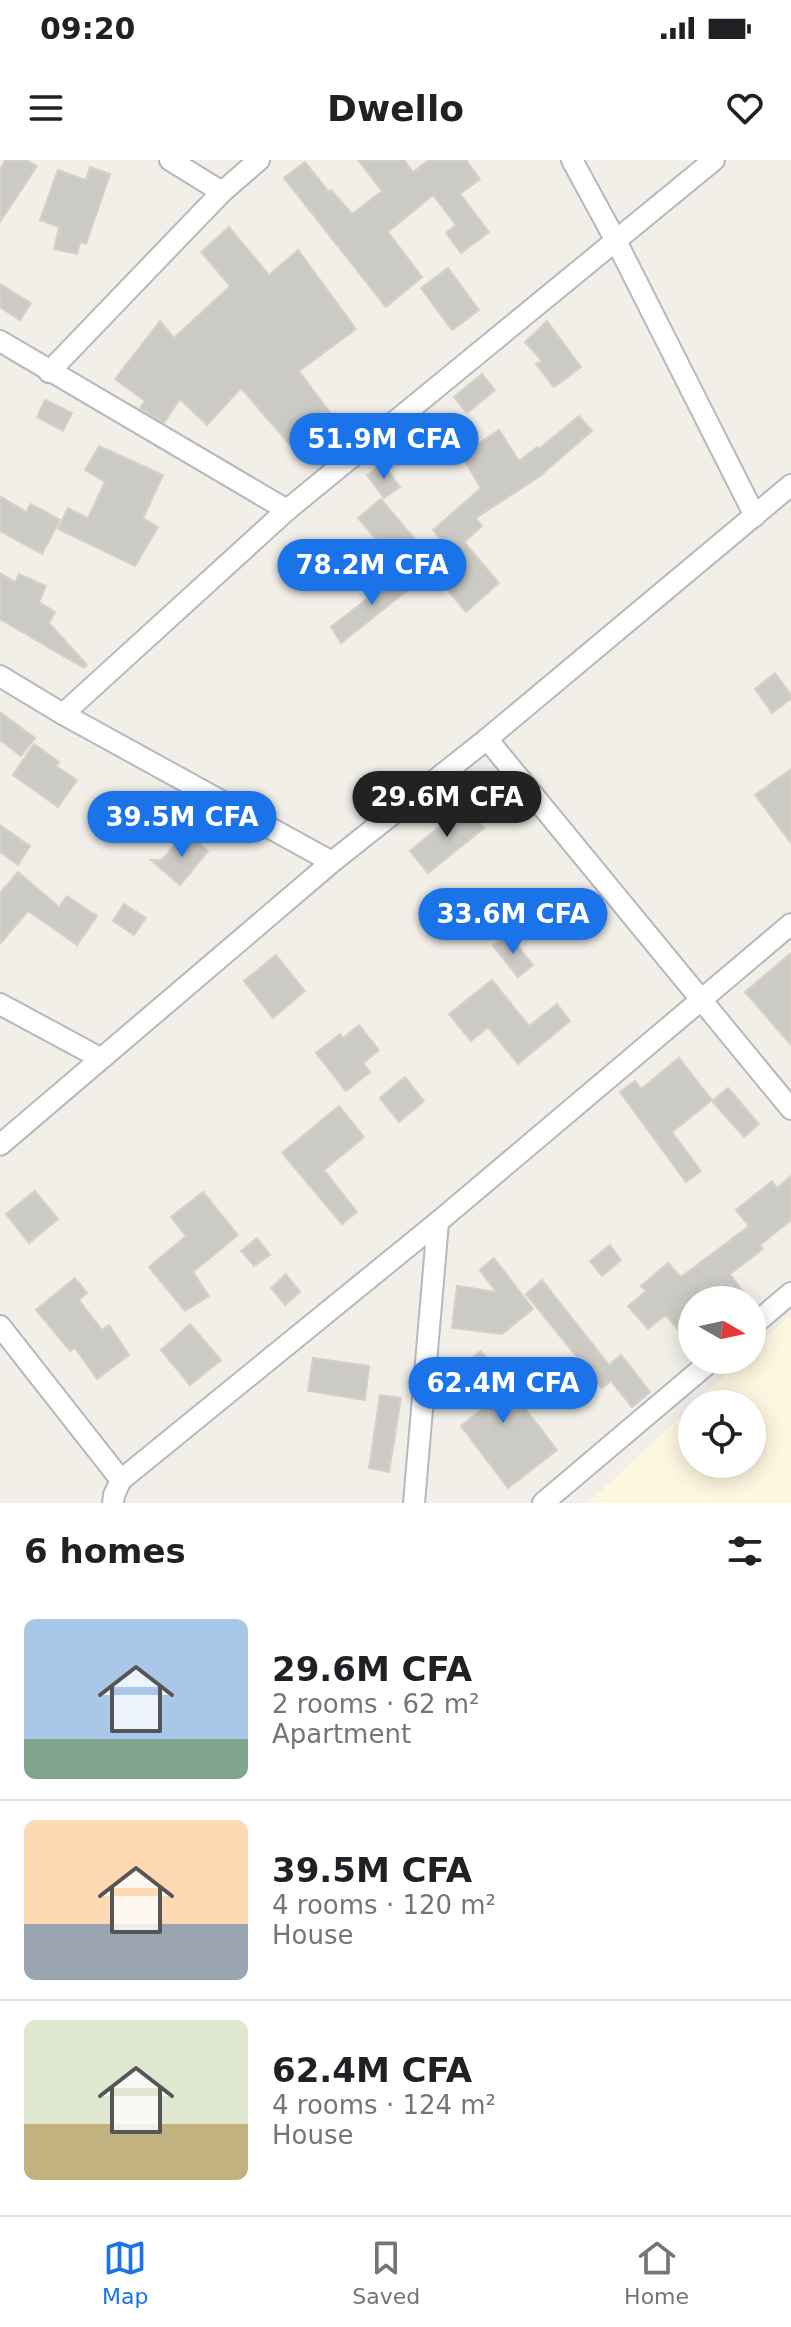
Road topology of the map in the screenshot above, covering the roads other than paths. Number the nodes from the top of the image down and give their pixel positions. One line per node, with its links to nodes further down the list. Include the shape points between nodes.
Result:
1 (170, 160): 5 (street)
2 (259, 160): 5 (street)
3 (572, 160): 6 (street)
4 (714, 160): 6 (street)
5 (222, 192): 8 (street)
6 (616, 241): 10 (street); 11 (street)
7 (0, 341): 8 (street)
8 (49, 372): 10 (street)
9 (791, 485): 11 (street)
10 (287, 510): 13 (street)
11 (755, 516): 14 (street)
12 (0, 676): 13 (street)
13 (63, 714): 15 (street)
14 (487, 739): 15 (street); 17 (street)
15 (332, 862): 19 (street)
16 (791, 924): 17 (street)
17 (701, 998): 20 (street); 22 (street)
18 (0, 1004): 19 (street)
19 (100, 1058): 21 (street)
20 (791, 1109)
21 (0, 1145)
22 (438, 1222): 27 (street); 29 (street)
23 (791, 1293): 24 (street)
24 (766, 1314)
25 (0, 1326): 27 (street)
26 (695, 1374): 30 (street)
27 (121, 1480): 28 (street)
28 (113, 1503)
29 (414, 1503)
30 (543, 1503)

